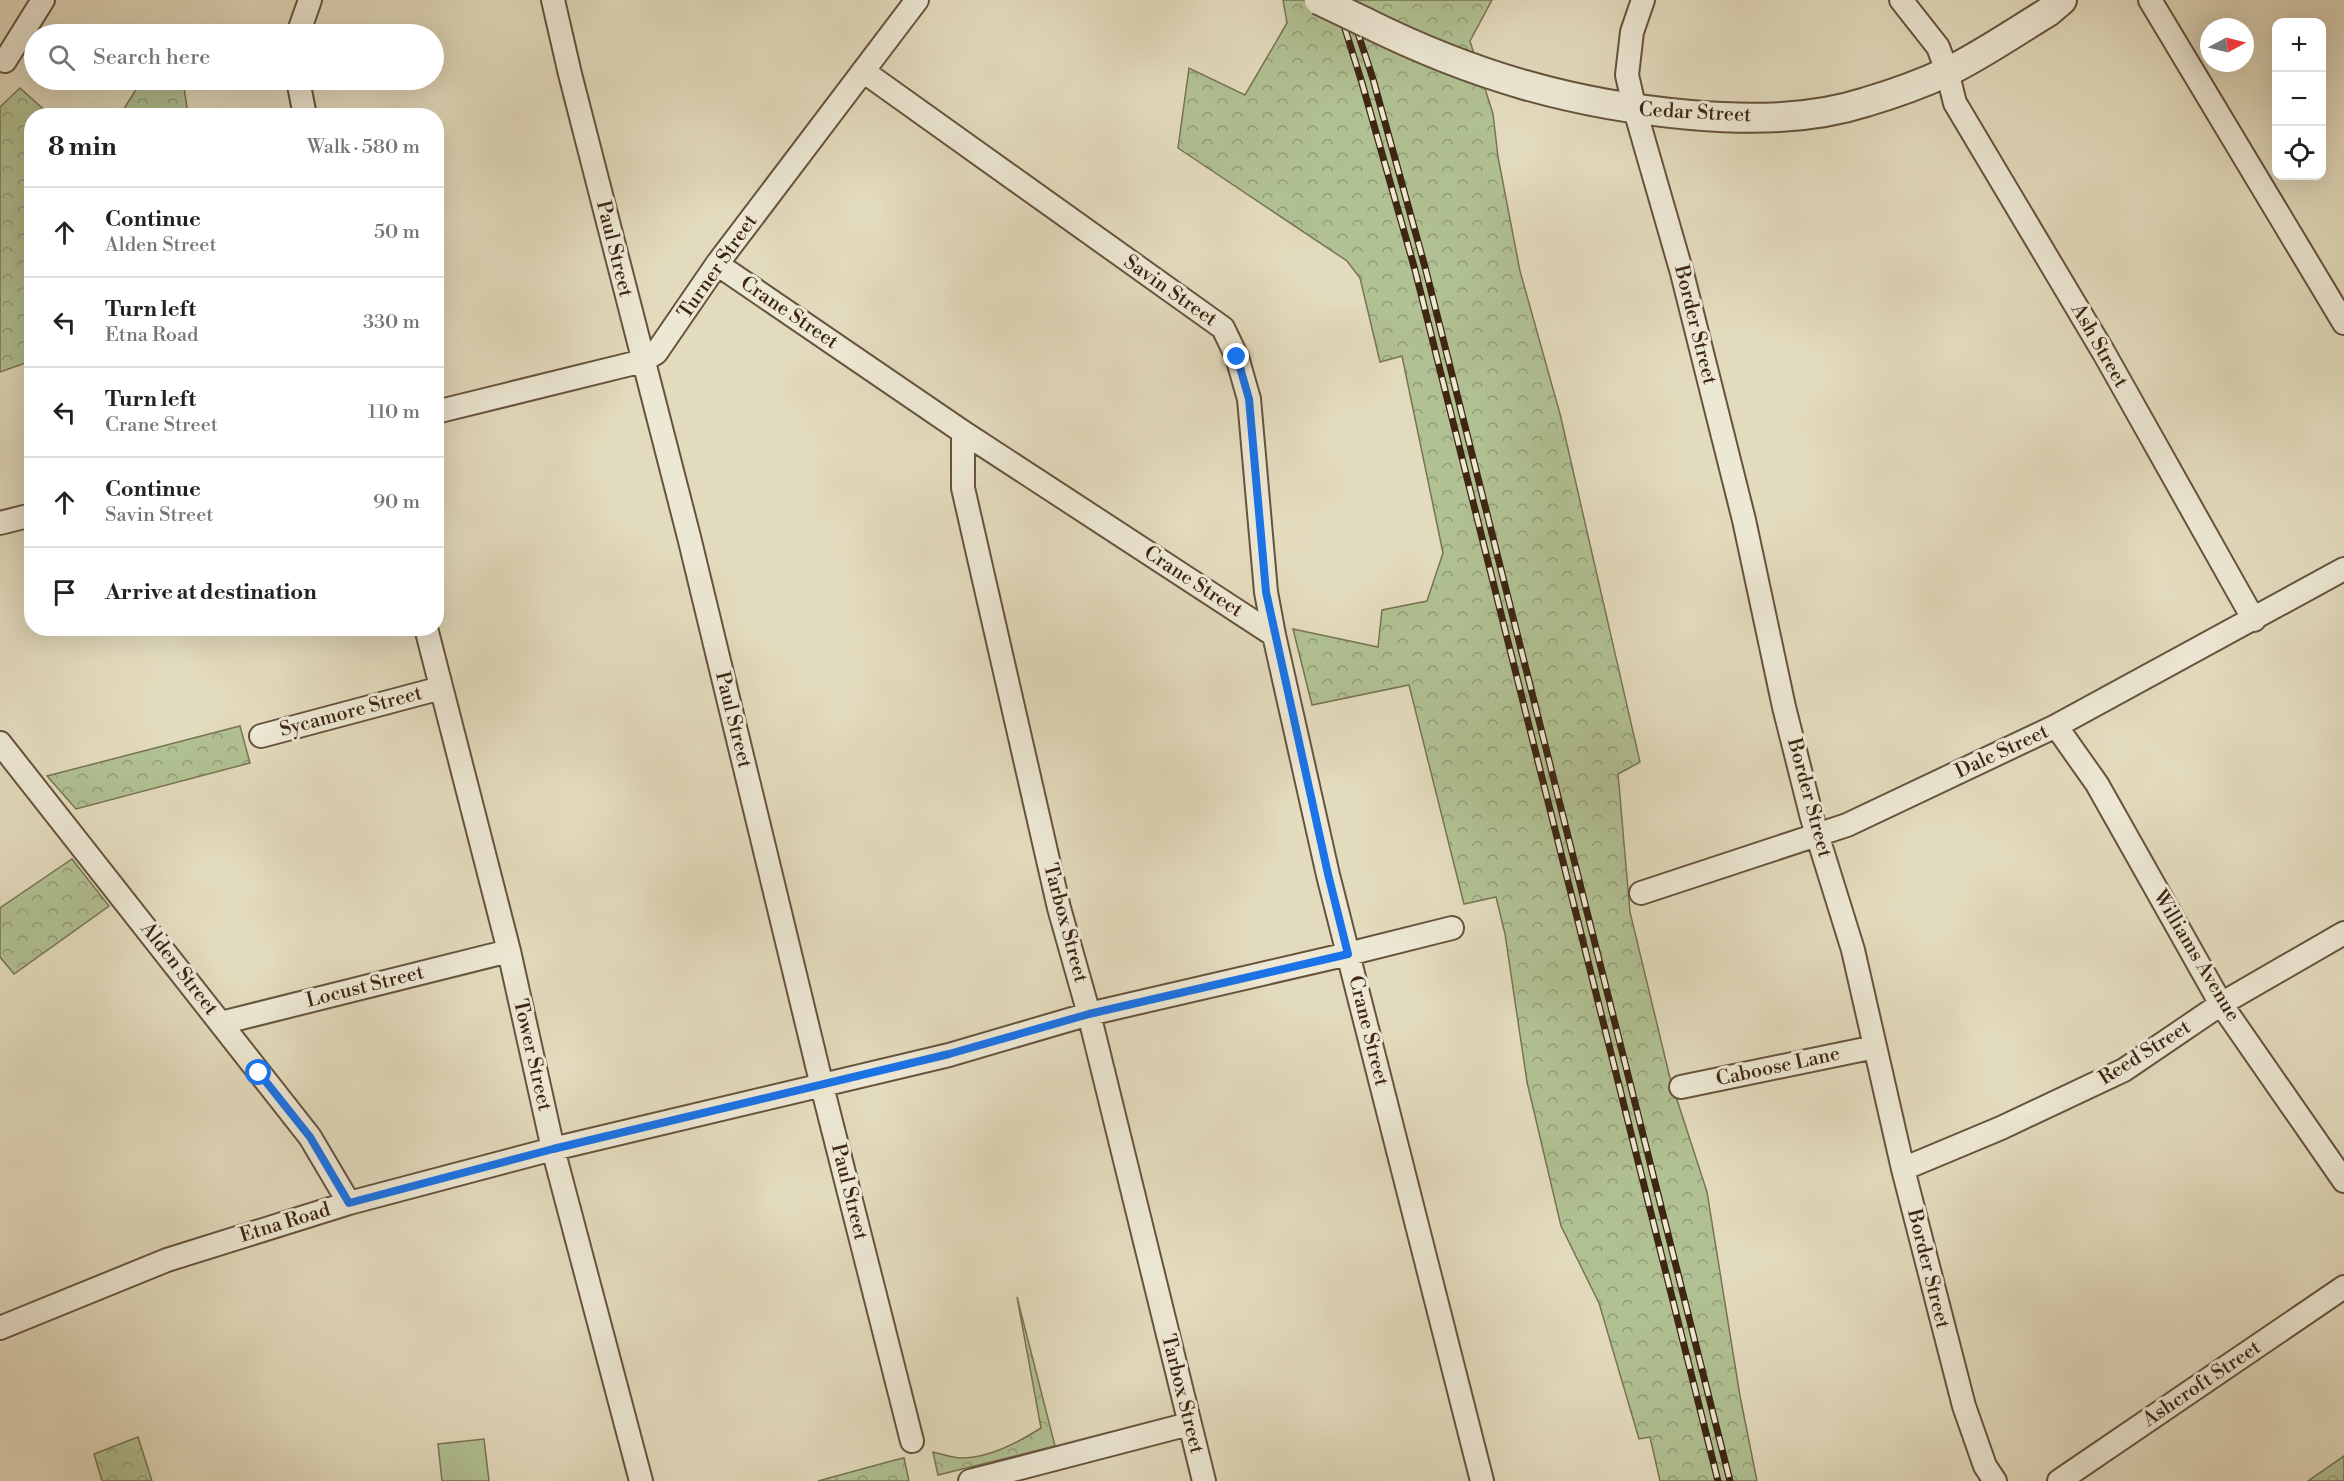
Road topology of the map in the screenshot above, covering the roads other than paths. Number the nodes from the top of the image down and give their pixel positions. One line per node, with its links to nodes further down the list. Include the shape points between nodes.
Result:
1 (43, 0): 10 (street)
2 (310, 0): 11 (street)
3 (553, 0): 21 (street, Paul Street)
4 (917, 0): 14 (street, Turner Street)
5 (1319, 0): 18 (street, Cedar Street, bridge, via 1440,57 1498,78)
6 (1642, 0): 18 (street, Border Street, via 1632,32 1627,75)
7 (1901, 0): 15 (street, Ash Street, via 1938,47)
8 (2062, 0): 15 (street, Cedar Street)
9 (2150, 0): 20 (street)
10 (28, 24)
11 (302, 24)
12 (24, 30): 13 (street)
13 (5, 61)
14 (863, 71): 19 (street, Turner Street); 28 (street, Savin Street, via 1223,328 1237,357 1249,399 1266,592)
15 (1947, 71): 18 (street, Cedar Street, via 1865,102 1791,116 1726,118); 27 (street, Ash Street, via 1955,103 2104,353)
16 (300, 90): 17 (street)
17 (303, 108)
18 (1635, 110): 34 (street, Border Street, via 1696,329 1744,520 1784,707)
19 (717, 264): 21 (street, Turner Street, via 664,343); 23 (street, Crane Street)
20 (2344, 323)
21 (643, 361): 22 (street, Turner Street); 44 (street, Paul Street)
22 (444, 410)
23 (963, 432): 28 (street, Crane Street); 41 (street, Tarbox Street, via 963,488 1059,908)
24 (24, 517): 25 (street)
25 (0, 523)
26 (2343, 571): 27 (street, Dale Street)
27 (2254, 620): 31 (street, Dale Street)
28 (1274, 635): 39 (street, Crane Street)
29 (428, 636): 30 (street, Tower Street)
30 (441, 688): 32 (street, Sycamore Street); 38 (street, Tower Street)
31 (2056, 726): 34 (street, Dale Street); 40 (street, Williams Avenue, via 2097,784)
32 (261, 736)
33 (0, 743): 42 (street, Alden Street)
34 (1818, 835): 35 (street, Dale Street); 43 (street, Border Street, via 1853,950)
35 (1641, 893)
36 (1452, 928): 39 (street, Etna Road)
37 (2344, 933): 40 (street, Reed Street)
38 (508, 951): 42 (street, Locust Street); 46 (street, Tower Street)
39 (1348, 954): 41 (street, Etna Road); 57 (street, Crane Street)
40 (2222, 1004): 47 (street, Reed Street, via 2124,1070 2001,1128); 48 (street, Williams Avenue)
41 (1089, 1014): 44 (street, Etna Road); 52 (street, Tarbox Street)
42 (221, 1023): 49 (street, Alden Street, via 310,1137)
43 (1875, 1047): 45 (street, Caboose Lane); 47 (street, Border Street)
44 (822, 1086): 46 (street, Etna Road); 53 (street, Paul Street)
45 (1681, 1087)
46 (553, 1149): 49 (street, Etna Road); 54 (street, Tower Street)
47 (1903, 1168): 58 (street, Border Street, via 1964,1406 1985,1466)
48 (2344, 1181)
49 (349, 1203): 51 (street, Etna Road, via 167,1260)
50 (2344, 1287): 59 (street, Ashcroft Street)
51 (0, 1328)
52 (1189, 1424): 55 (street); 56 (street, Tarbox Street)
53 (912, 1441)
54 (641, 1481)
55 (970, 1481)
56 (1204, 1481)
57 (1482, 1481)
58 (1995, 1481)
59 (2059, 1481)

